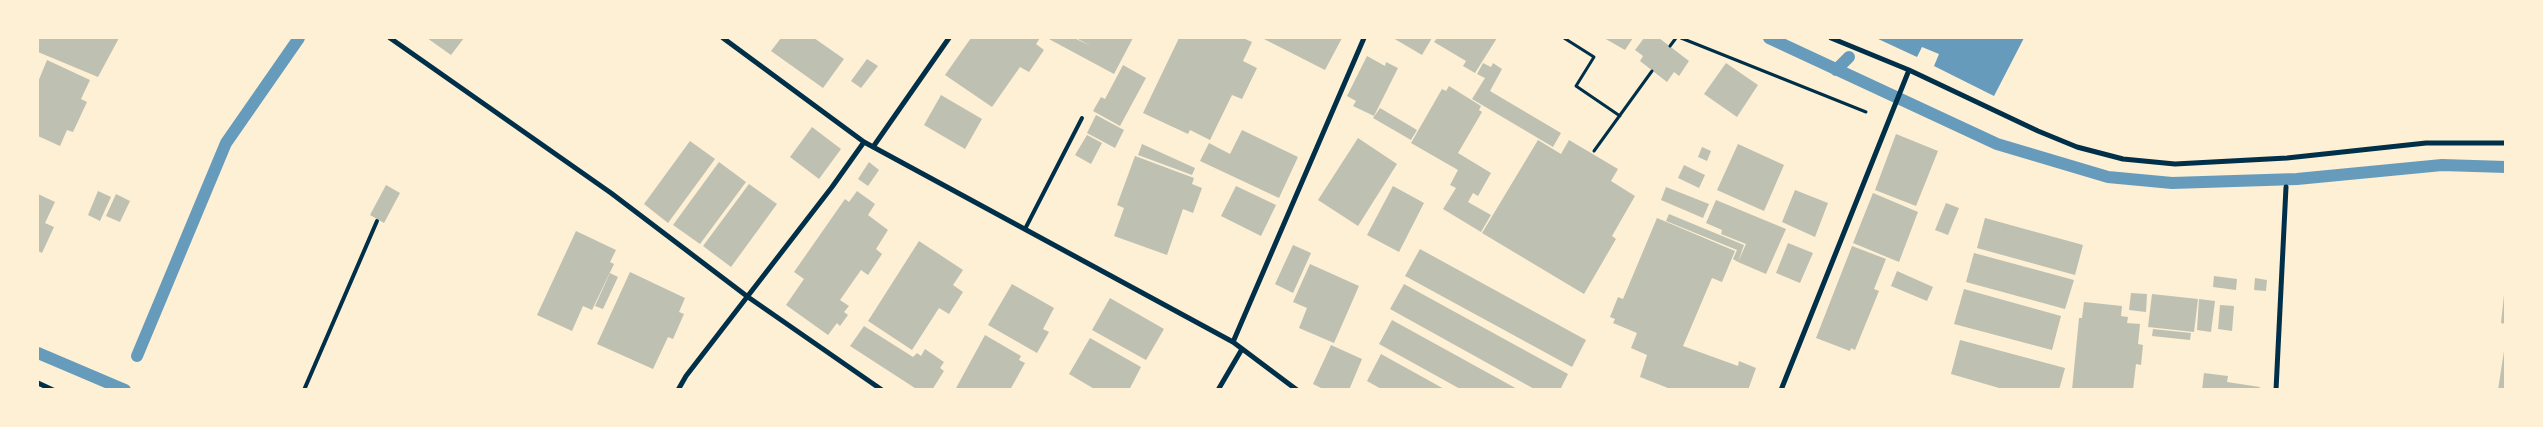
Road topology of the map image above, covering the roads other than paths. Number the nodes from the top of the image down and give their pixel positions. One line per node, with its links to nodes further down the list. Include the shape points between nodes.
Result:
1 (390, 38): 14 (street, via 611,193)
2 (723, 38): 8 (street)
3 (949, 38): 10 (street)
4 (1364, 38): 15 (street)
5 (1832, 38): 6 (street)
6 (1910, 70): 9 (street, via 2077,147 2123,159 2175,164 2287,158 2426,144); 24 (street)
7 (1082, 118): 13 (lane)
8 (864, 142): 10 (street); 14 (street)
9 (2506, 143)
10 (873, 148): 13 (street)
11 (2286, 187): 25 (street)
12 (377, 221): 19 (lane)
13 (1025, 229): 15 (street)
14 (748, 296): 20 (street); 21 (street)
15 (1233, 342): 16 (street)
16 (1242, 349): 22 (street); 23 (street)
17 (38, 383): 18 (street)
18 (53, 390)
19 (304, 390)
20 (678, 390)
21 (882, 390)
22 (1218, 390)
23 (1297, 390)
24 (1781, 390)
25 (2276, 390)

